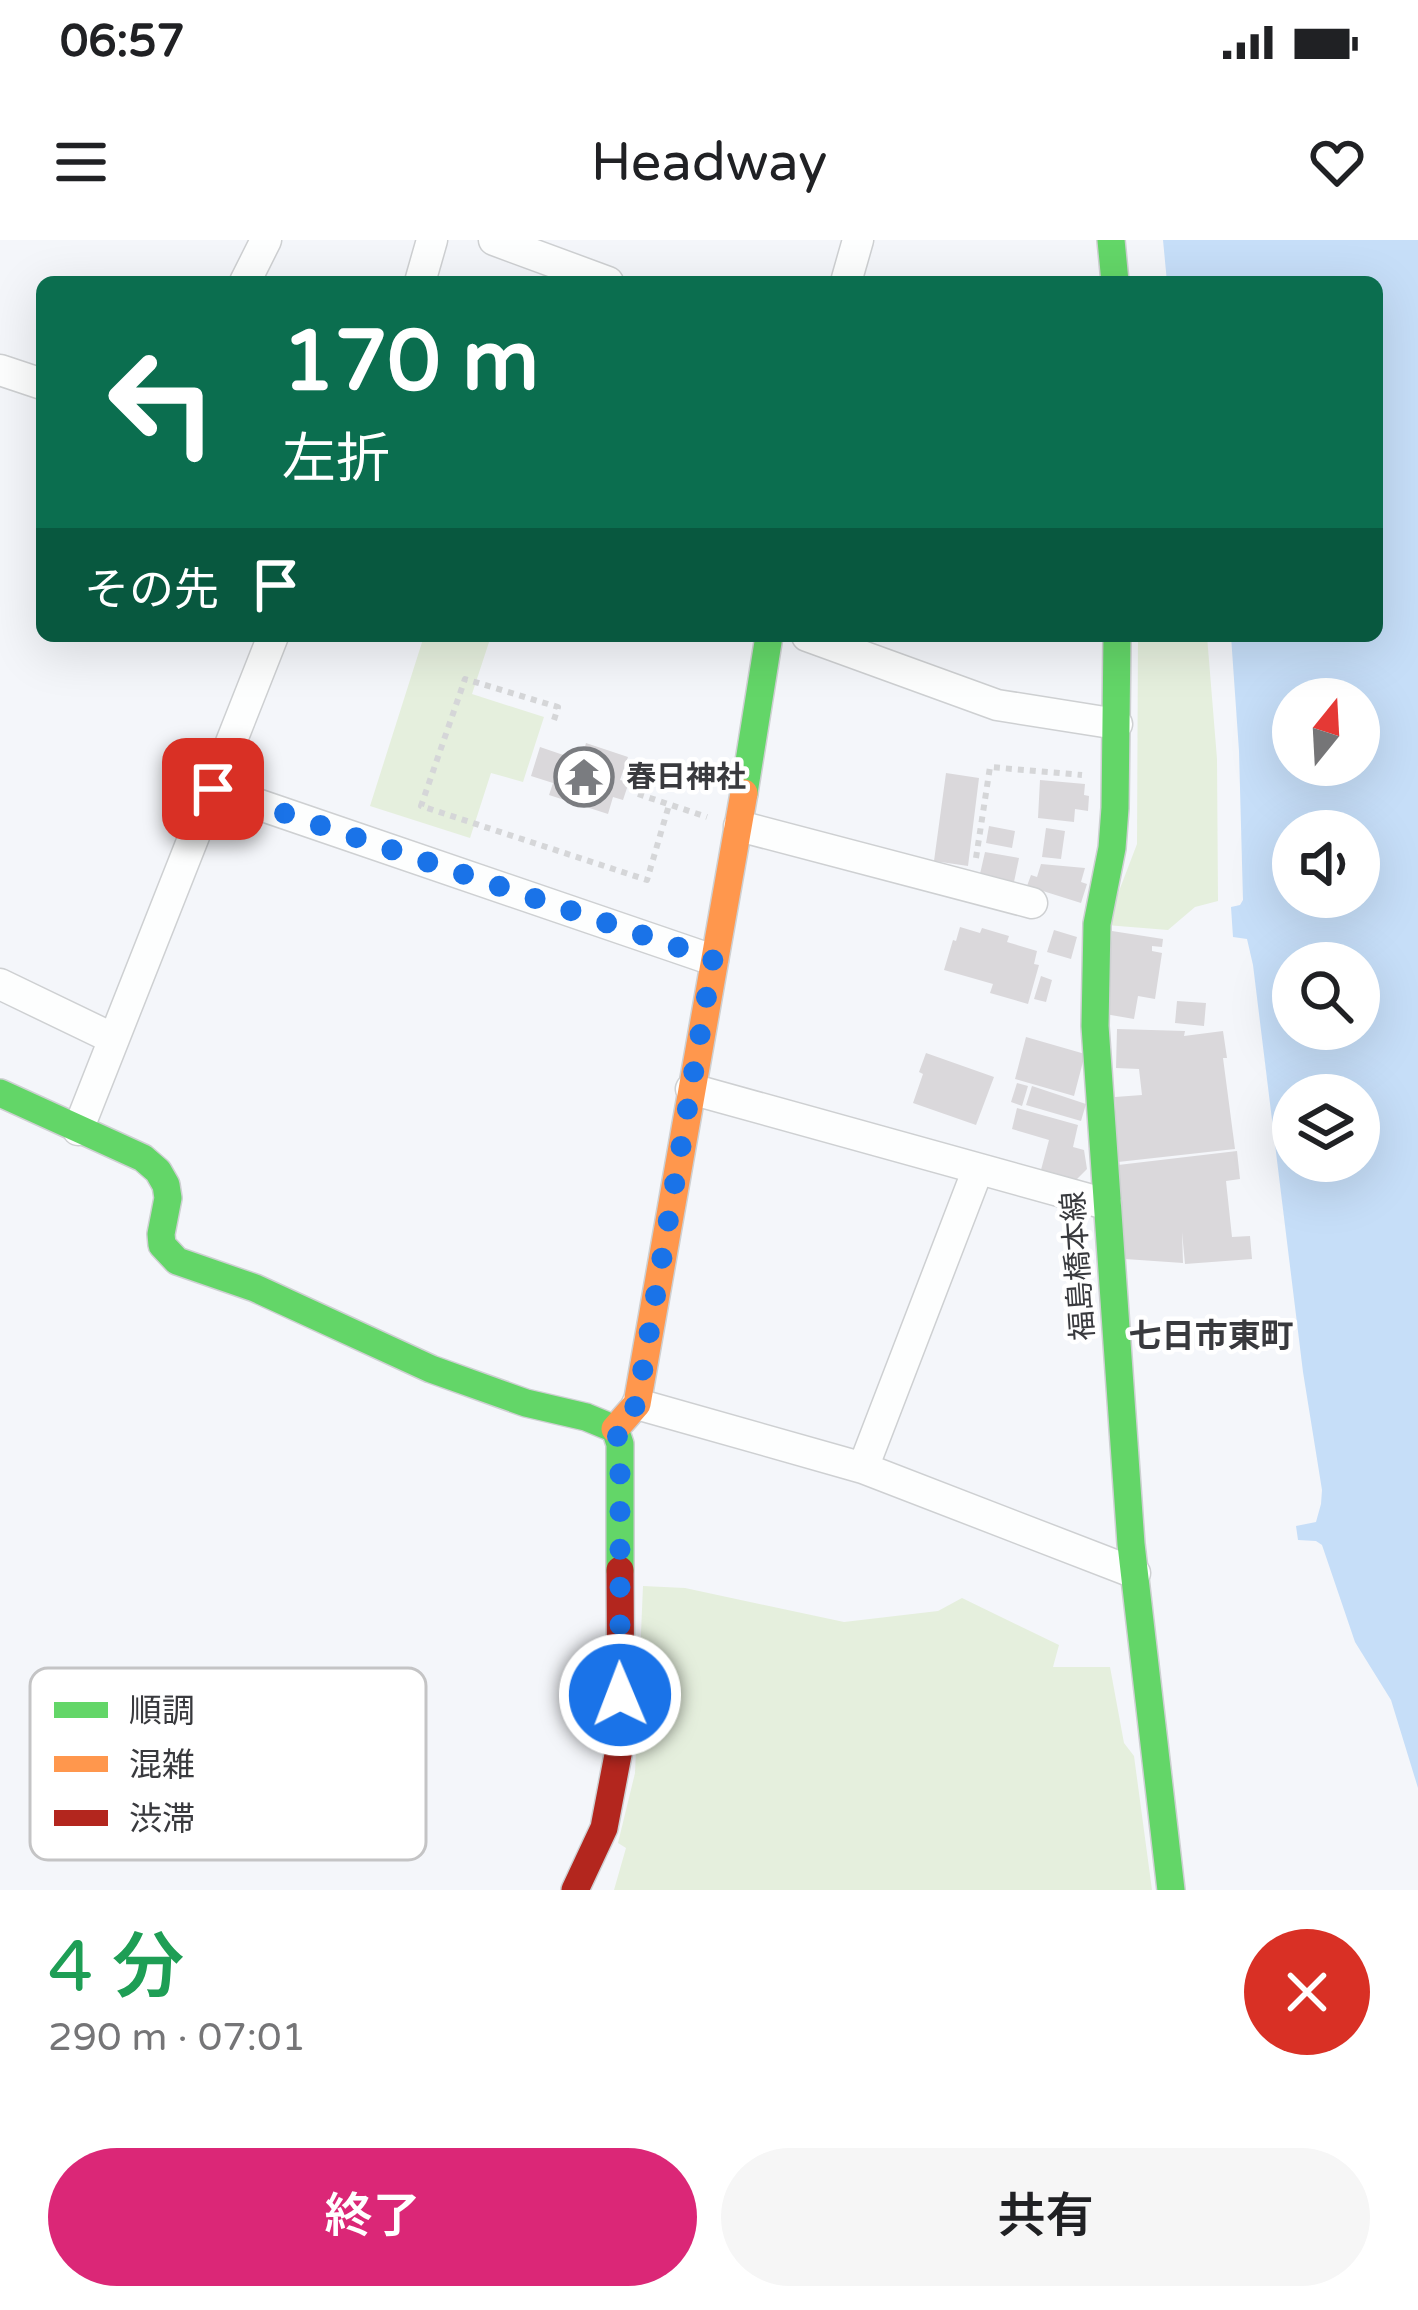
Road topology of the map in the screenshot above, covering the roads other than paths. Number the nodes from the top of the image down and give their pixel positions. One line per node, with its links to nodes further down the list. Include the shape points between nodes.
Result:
1 (266, 240): 6 (street)
2 (432, 240): 7 (street)
3 (494, 240): 8 (street)
4 (858, 240): 9 (street)
5 (1111, 240): 10 (street)
6 (248, 276)
7 (423, 276)
8 (592, 276)
9 (848, 276)
10 (1114, 276)
11 (0, 370): 12 (street)
12 (36, 382)
13 (271, 642): 18 (street)
14 (768, 642): 19 (street)
15 (824, 642): 17 (street, via 997,705)
16 (1117, 642): 17 (street, 福島橋本線)
17 (1117, 724): 28 (street, 福島橋本線, via 1112,848 1097,924)
18 (213, 789): 21 (street); 23 (street)
19 (739, 826): 20 (street); 21 (street)
20 (1032, 903)
21 (713, 959): 24 (street)
22 (0, 984): 23 (street)
23 (114, 1039): 26 (street)
24 (692, 1089): 27 (street); 29 (street)
25 (0, 1094): 26 (street)
26 (78, 1130): 30 (street, via 161,1170 167,1254 434,1371)
27 (978, 1169): 28 (street); 31 (street)
28 (1106, 1204): 32 (street, 福島橋本線)
29 (637, 1404): 30 (street); 31 (street)
30 (615, 1429): 33 (street, via 621,1739 604,1828)
31 (862, 1468): 32 (street)
32 (1135, 1574): 34 (street, 福島橋本線)
33 (574, 1890)
34 (1171, 1890)

